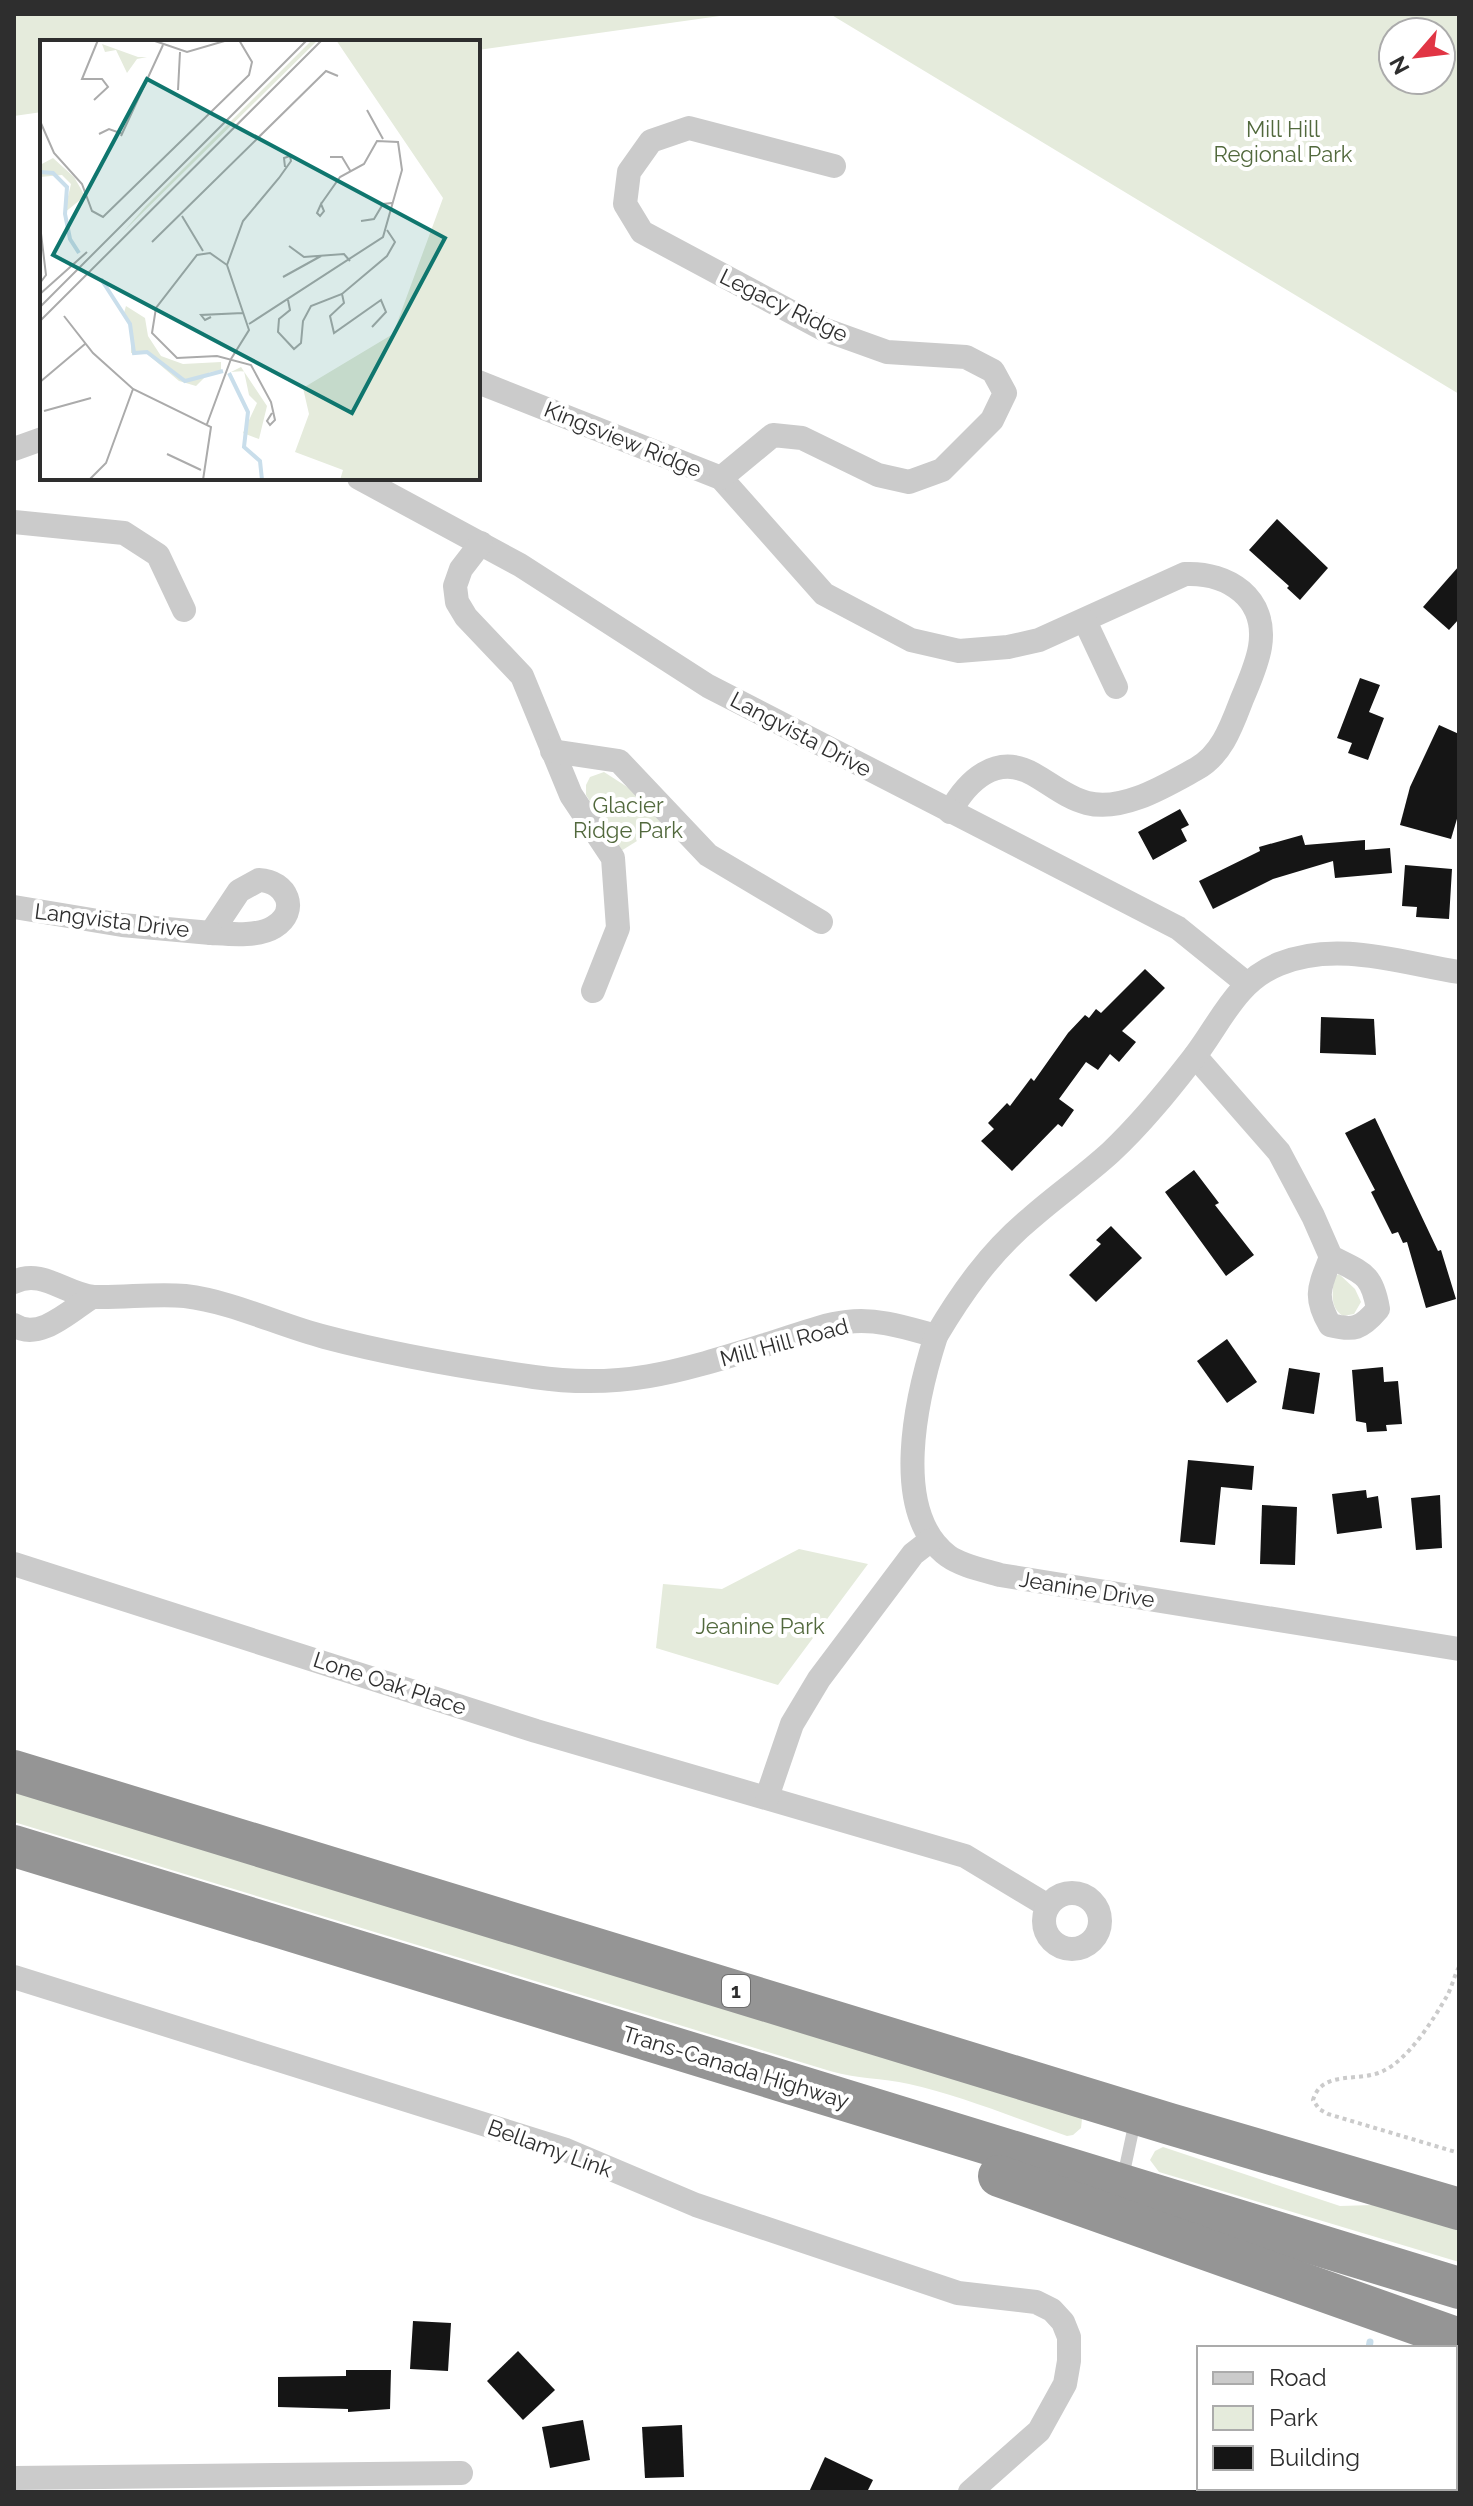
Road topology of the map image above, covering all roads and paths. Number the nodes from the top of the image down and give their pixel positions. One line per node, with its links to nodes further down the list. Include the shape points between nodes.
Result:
1 (834, 166): 5 (street, Legacy Ridge, via 689,128 651,141 629,172 625,204 642,232 823,329 887,352 966,357 993,371 1005,393 992,420 942,470 909,482 878,475 802,438 773,435)
2 (480, 383): 5 (street, Kingsview Ridge)
3 (40, 440): 4 (street)
4 (14, 449)
5 (721, 478): 10 (street, Kingsview Ridge, via 824,594 911,640 959,651 1008,647)
6 (363, 480): 8 (street, Langvista Drive)
7 (14, 522): 9 (street, via 124,533 158,555)
8 (481, 543): 12 (street, via 461,569 457,602 522,676); 13 (street, Langvista Drive, via 708,686)
9 (184, 610)
10 (1085, 621): 11 (street); 13 (street, Kingsview Ridge, via 1185,574 1222,578 1238,587 1253,603 1261,645 1224,741 1199,767 1135,798 1088,803 1010,767 979,776 964,788)
11 (1116, 687)
12 (552, 751): 15 (street, via 619,761 708,855); 19 (street, via 571,795 613,858 618,928)
13 (950, 812): 18 (street, Langvista Drive, via 1178,928)
14 (14, 907): 16 (street, Langvista Drive)
15 (821, 922)
16 (211, 933)
17 (1459, 972): 18 (street, via 1336,952 1281,963)
18 (1246, 983): 20 (street)
19 (593, 991)
20 (1195, 1056): 21 (street, via 1279,1152); 25 (street, via 1110,1153 993,1255 961,1293)
21 (1331, 1257)
22 (14, 1282): 23 (street, Mill Hill Road, via 35,1277)
23 (92, 1297): 24 (street, Mill Hill Road, via 42,1328 32,1331); 25 (street, Mill Hill Road, via 188,1296 323,1337 537,1377 591,1382 675,1373 847,1322 880,1321)
24 (14, 1325)
25 (936, 1336): 26 (street, via 923,1377 912,1486)
26 (931, 1540): 28 (street, Jeanine Drive, via 949,1557 1000,1575); 30 (street, via 913,1554 819,1679 792,1724)
27 (14, 1564): 30 (street, Lone Oak Place, via 536,1731)
28 (1459, 1649)
29 (14, 1771): 36 (highway, 1)
30 (767, 1797): 32 (street, Lone Oak Place, via 965,1856)
31 (14, 1846): 35 (highway, Trans-Canada Highway)
32 (1048, 1906)
33 (1459, 1967): 37 (path, via 1449,1994 1397,2063 1381,2073 1325,2083 1313,2100 1328,2114)
34 (14, 1977): 44 (street, Bellamy Link, via 566,2150 696,2205 958,2293 1036,2302 1052,2310 1069,2337 1065,2384 1039,2431)
35 (586, 2021): 38 (highway, Trans-Canada Highway); 41 (highway, via 751,2092)
36 (1137, 2114): 38 (lane); 39 (highway, 1)
37 (1459, 2153)
38 (1121, 2184): 40 (highway, Trans-Canada Highway)
39 (1459, 2209)
40 (1459, 2288)
41 (1459, 2339)
42 (14, 2478): 43 (street)
43 (447, 2480)
44 (970, 2492)

